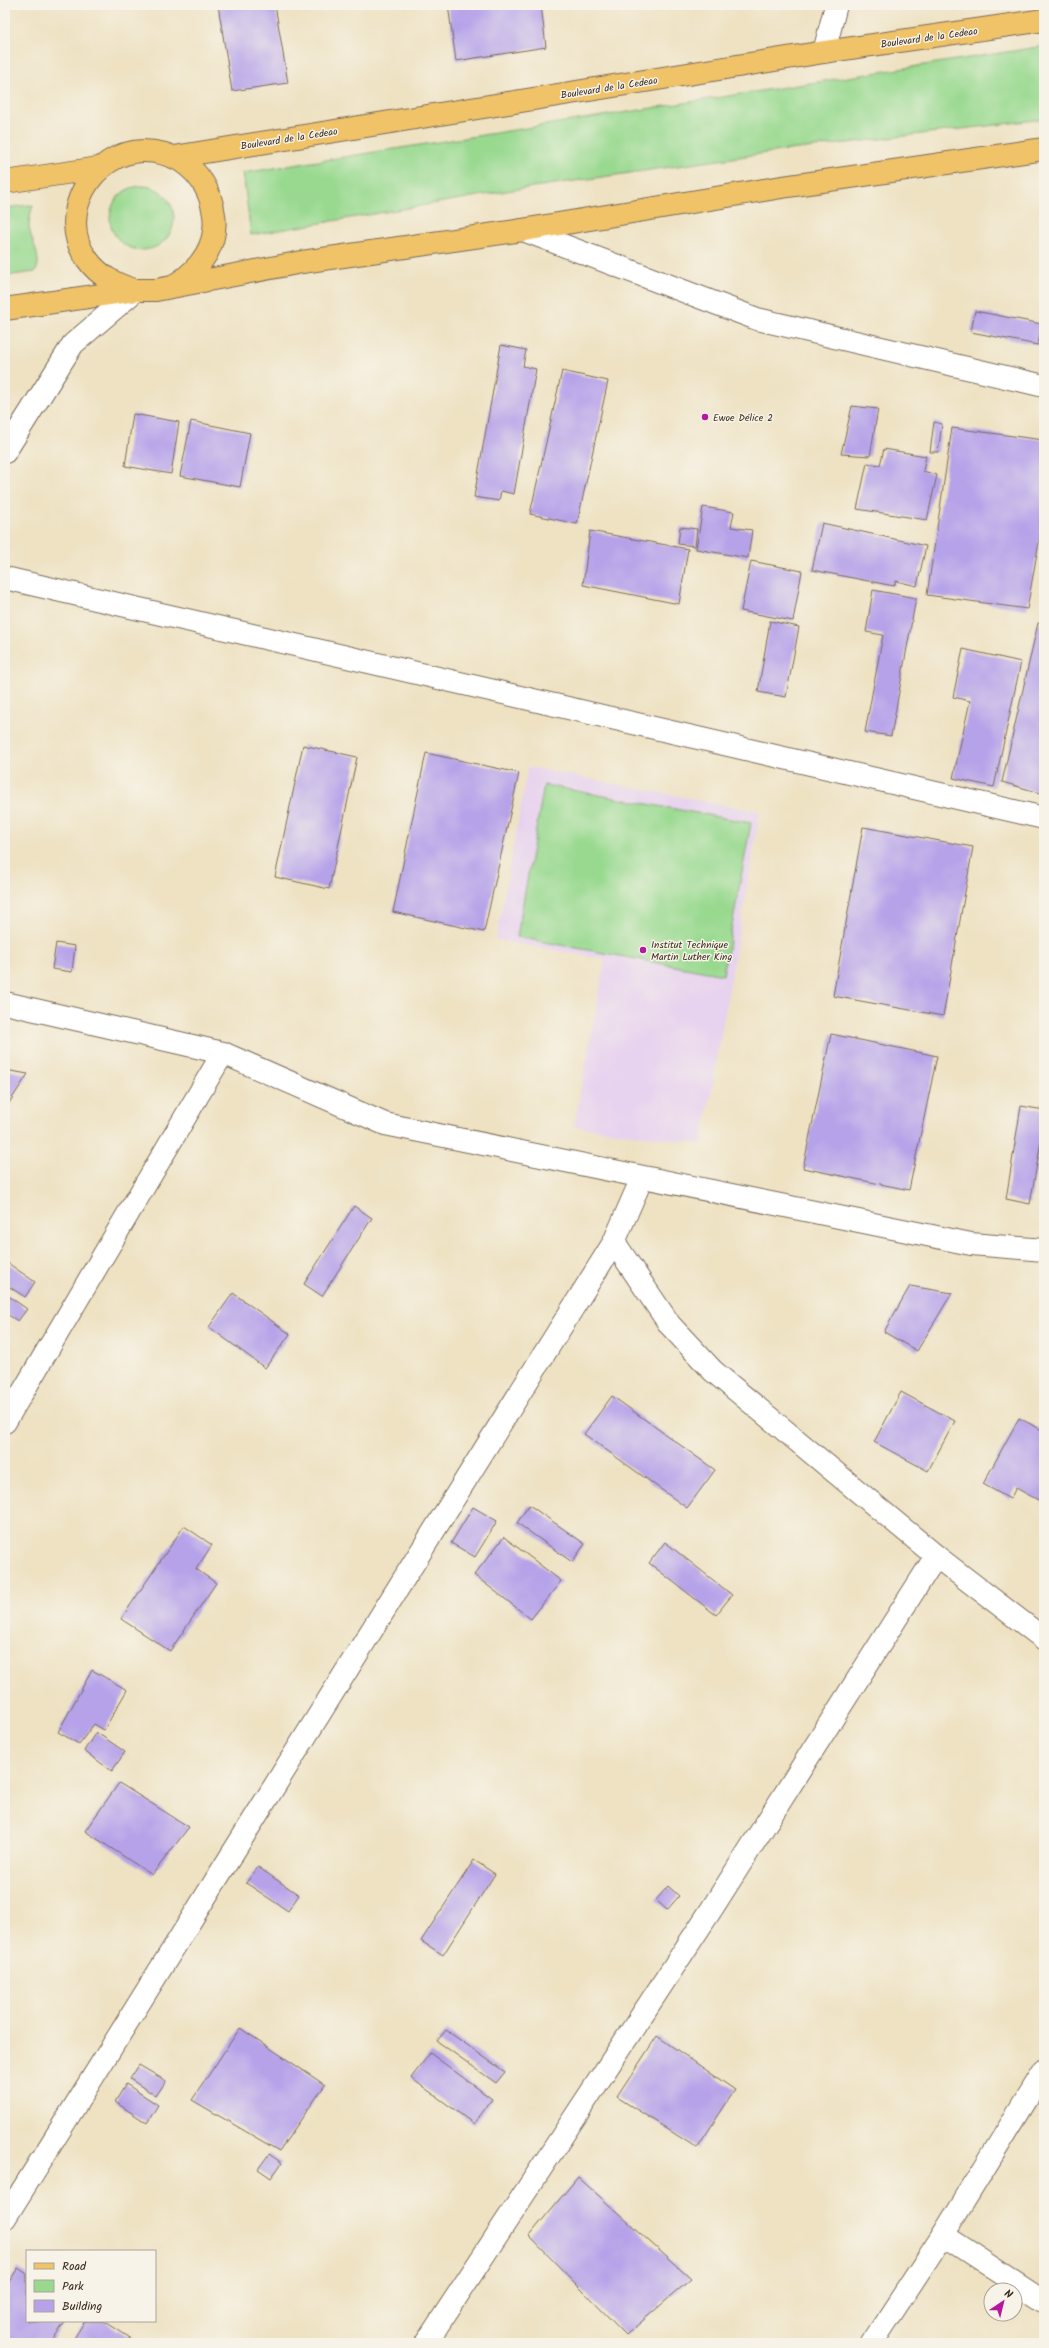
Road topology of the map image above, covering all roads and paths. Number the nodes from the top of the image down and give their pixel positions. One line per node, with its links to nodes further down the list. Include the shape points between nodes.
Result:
1 (836, 5): 3 (street)
2 (1044, 20): 3 (main road, Boulevard de la Cedeao)
3 (824, 52): 5 (main road, Boulevard de la Cedeao)
4 (1044, 149): 8 (main road, Boulevard de la Cedeao, via 782,187)
5 (174, 157): 6 (main road, Boulevard de la Cedeao, via 155,151 135,152 116,157); 9 (main road, Boulevard de la Cedeao, via 191,168 204,183 213,201 215,221 213,241 205,258 192,274)
6 (99, 168): 7 (main road, Boulevard de la Cedeao); 10 (main road, Boulevard de la Cedeao, via 86,183 78,201 78,241 87,259 100,274 117,285)
7 (5, 182)
8 (523, 230): 9 (main road, Boulevard de la Cedeao, via 302,262); 12 (street, via 756,319)
9 (175, 284): 10 (main road, Boulevard de la Cedeao, via 156,290)
10 (136, 290): 11 (main road, Boulevard de la Cedeao); 13 (street, via 73,344)
11 (5, 309)
12 (1044, 386)
13 (5, 452)
14 (5, 578): 15 (street)
15 (1044, 818)
16 (5, 1003): 17 (street)
17 (223, 1053): 18 (street, via 385,1124); 21 (street)
18 (642, 1178): 19 (street); 20 (street, via 971,1244)
19 (614, 1242): 22 (street, via 670,1325 713,1371); 25 (street)
20 (1044, 1250)
21 (5, 1422)
22 (936, 1556): 23 (street); 28 (street, via 711,1910)
23 (1044, 1639)
24 (1044, 2070): 26 (street)
25 (5, 2218)
26 (943, 2235): 27 (street); 29 (street)
27 (1044, 2301)
28 (426, 2343)
29 (872, 2343)

